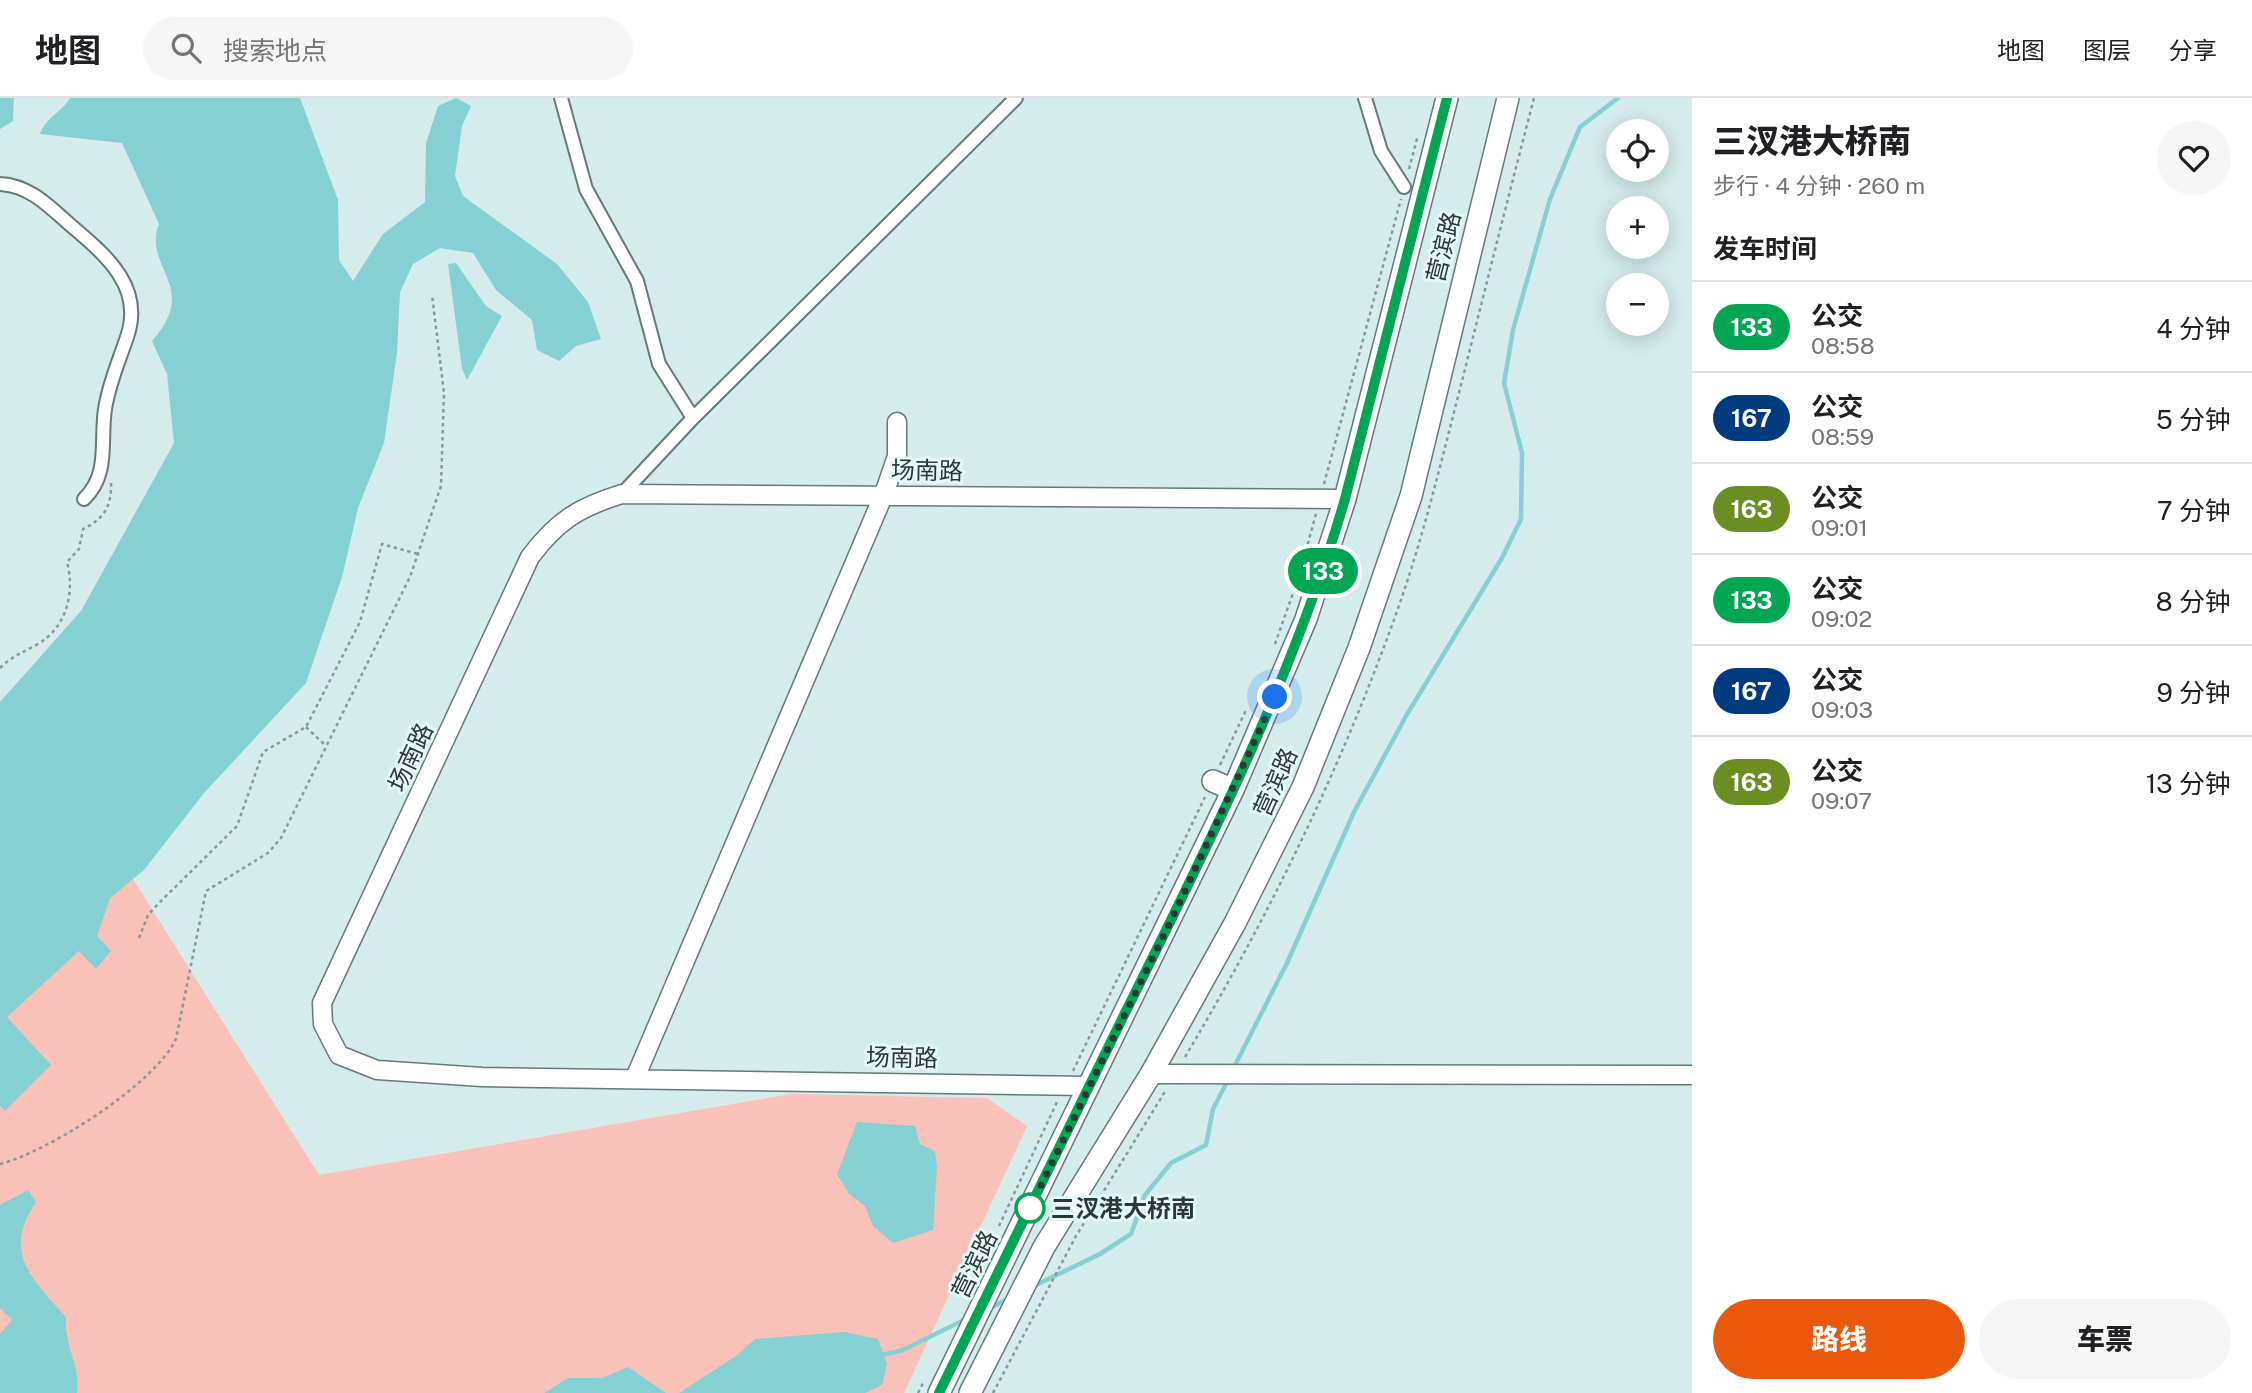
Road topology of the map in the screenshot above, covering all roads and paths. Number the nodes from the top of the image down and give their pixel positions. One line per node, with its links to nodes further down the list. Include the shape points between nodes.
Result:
1 (561, 98): 10 (street, via 586,189 638,281 660,364)
2 (1365, 98): 8 (street, via 1381,151)
3 (1447, 98): 17 (main road, 营滨路)
4 (1508, 98): 27 (main road, 营滨路, via 1411,496 1359,648 1303,787 1236,923)
5 (1013, 99): 10 (street)
6 (1421, 123): 8 (path)
7 (0, 184): 12 (street, via 40,198 108,258 126,284 131,317 107,400)
8 (1404, 187): 16 (path)
9 (432, 295): 18 (path, via 444,393 442,479)
10 (694, 418): 13 (street)
11 (897, 422): 14 (street, via 897,456)
12 (103, 459): 15 (street, via 100,478); 20 (path, via 110,470 108,508 101,519 83,529 79,549 67,562 72,588 66,610 39,643)
13 (622, 494): 14 (street, 场南路); 29 (street, 场南路, via 586,505 550,531 530,557 322,1003 323,1024 339,1055 377,1070 482,1077)
14 (884, 494): 16 (street, 场南路); 29 (street)
15 (84, 499)
16 (1320, 499): 17 (street, 场南路); 19 (path)
17 (1345, 499): 25 (main road, 营滨路, via 1306,619)
18 (418, 554): 22 (path, via 383,544 360,622); 23 (path)
19 (1271, 653)
20 (0, 668)
21 (1247, 708): 24 (path)
22 (306, 727): 23 (path); 26 (path, via 262,752 237,826 155,906)
23 (327, 746): 32 (path, via 276,847 205,891 176,1039 163,1060 109,1107 27,1154)
24 (1213, 781): 25 (main road); 30 (path)
25 (1233, 790): 31 (main road, 营滨路)
26 (139, 938)
27 (1151, 1074): 28 (street); 36 (main road, 营滨路, via 1044,1247)
28 (1692, 1074)
29 (635, 1078): 30 (street, 场南路)
30 (1066, 1085): 31 (street, 场南路); 33 (path)
31 (1089, 1086): 35 (main road, 营滨路)
32 (0, 1164)
33 (997, 1231)
34 (1076, 1236): 37 (path)
35 (939, 1393)
36 (970, 1393)
37 (993, 1393)

